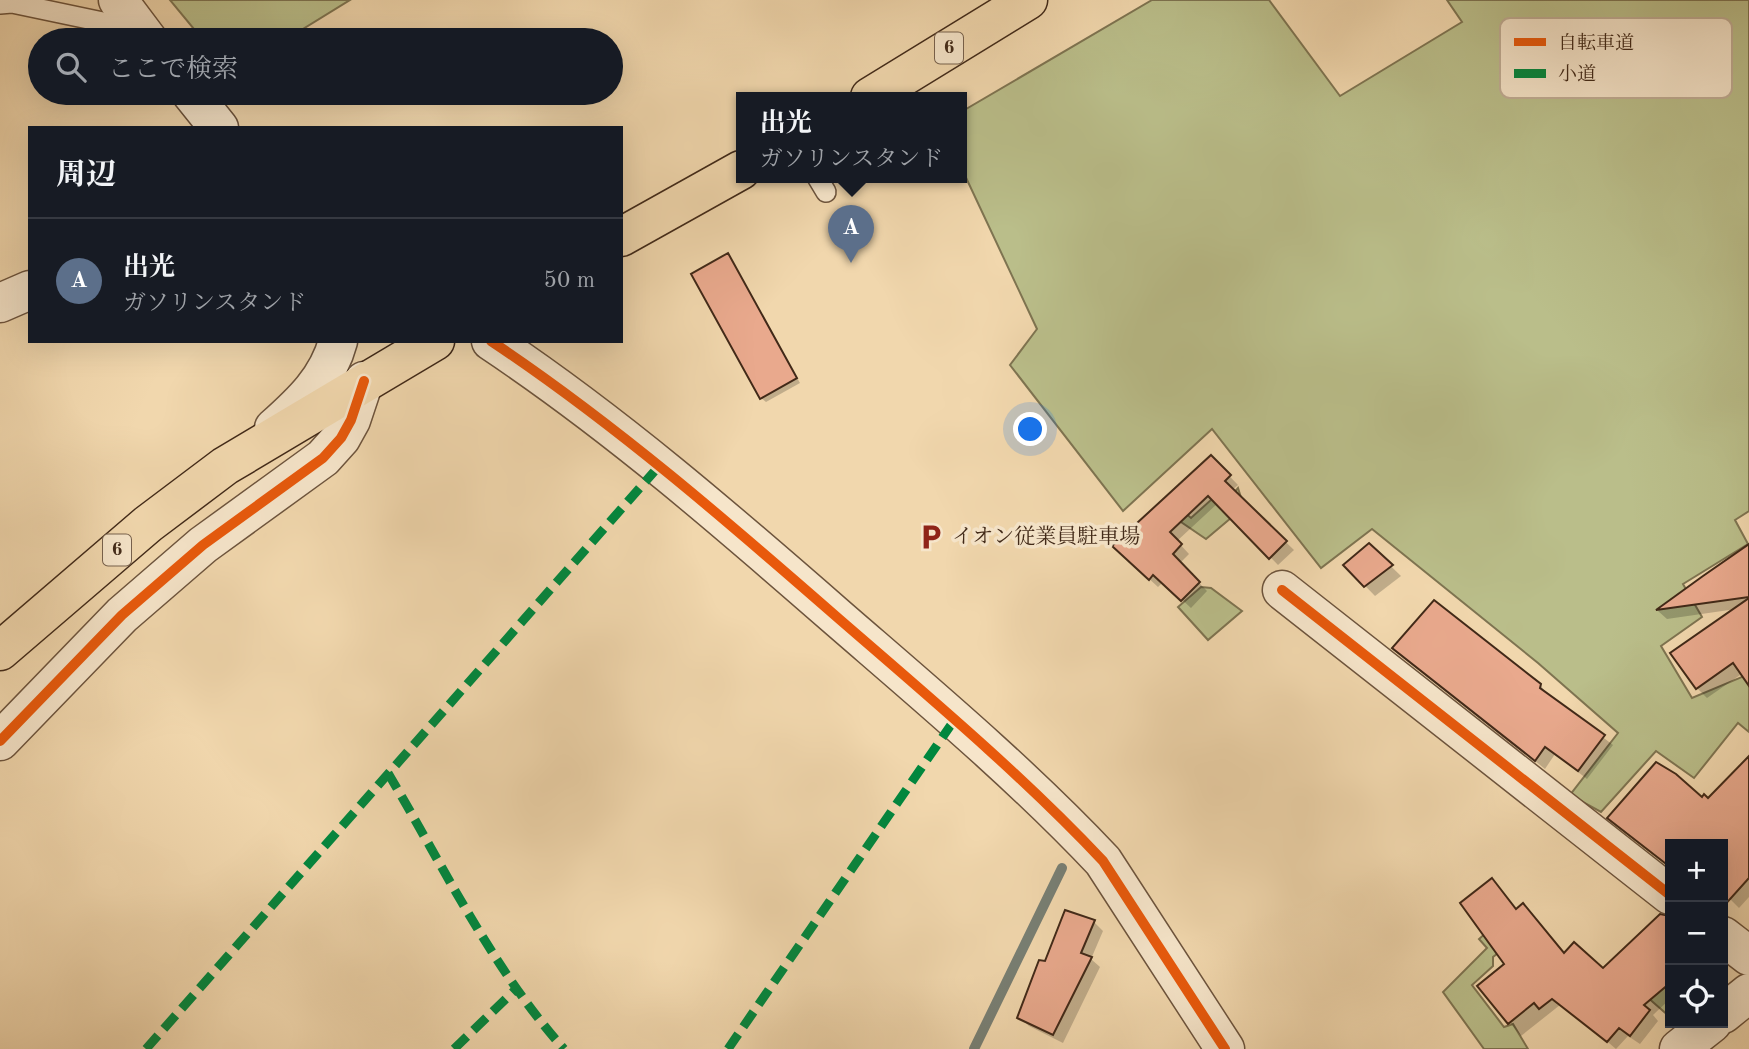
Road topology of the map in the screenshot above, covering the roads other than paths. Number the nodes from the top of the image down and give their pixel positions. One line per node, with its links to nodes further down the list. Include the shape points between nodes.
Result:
1 (1028, 0): 4 (highway, 6)
2 (0, 4): 3 (lane)
3 (135, 23)
4 (878, 92)
5 (201, 105): 6 (street)
6 (217, 126)
7 (736, 173): 8 (highway)
8 (623, 236)
9 (28, 291): 10 (street)
10 (0, 303)
11 (338, 343): 15 (street, via 333,361 300,404)
12 (432, 343): 14 (highway, 6)
13 (494, 343): 25 (street, via 632,433 710,507 955,719 1082,839 1103,861)
14 (364, 382): 15 (highway, 6); 18 (street, via 346,429 323,458 203,545 122,615)
15 (225, 466): 17 (highway, 6, via 148,524)
16 (1282, 590): 19 (street)
17 (0, 651)
18 (0, 741)
19 (1665, 891)
20 (1728, 940): 21 (street)
21 (1749, 956)
22 (1749, 993): 23 (street)
23 (1728, 1010)
24 (1706, 1028): 26 (street)
25 (1225, 1049)
26 (1679, 1049)

